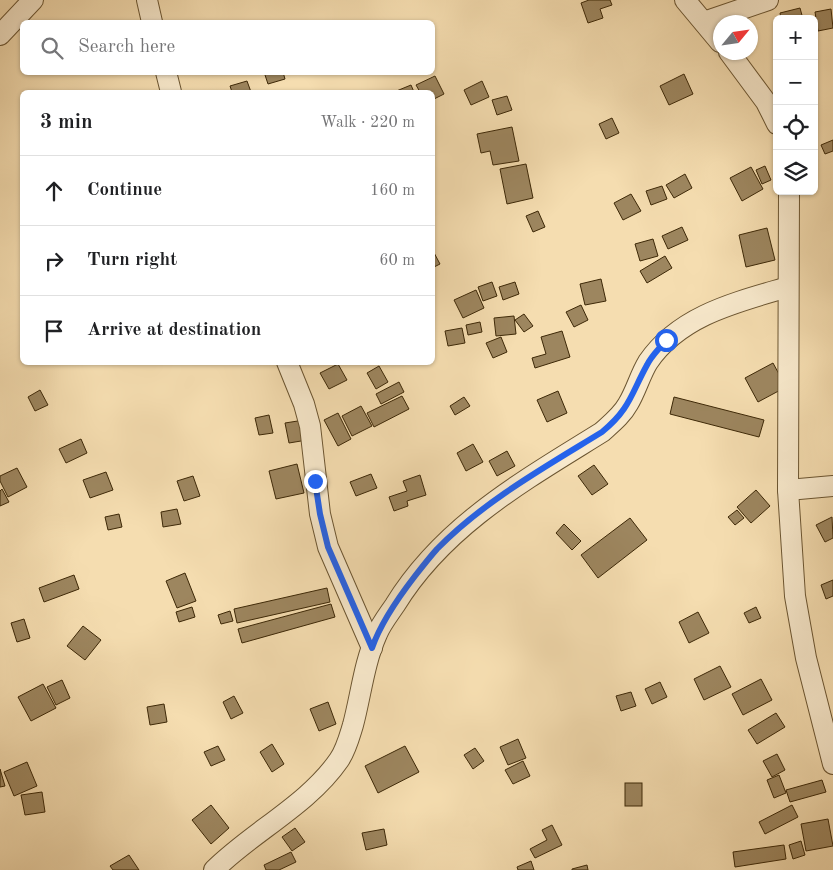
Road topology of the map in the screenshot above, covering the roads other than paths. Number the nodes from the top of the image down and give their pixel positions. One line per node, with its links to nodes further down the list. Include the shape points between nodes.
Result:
1 (32, 0): 8 (street)
2 (147, 0): 5 (street)
3 (686, 0): 6 (street)
4 (768, 0): 6 (street)
5 (152, 20)
6 (704, 22): 7 (street)
7 (713, 33)
8 (0, 35)
9 (735, 60): 12 (street)
10 (167, 75): 11 (street)
11 (170, 90)
12 (773, 116)
13 (789, 195): 14 (street)
14 (788, 287): 17 (street); 18 (street, via 716,310 688,323 666,340 648,363 628,405 616,420 490,504 437,550 403,591)
15 (288, 365): 18 (street, via 310,426 320,514 328,547)
16 (833, 486): 17 (street)
17 (788, 490): 19 (street, via 795,596 806,658)
18 (372, 648): 20 (street, via 348,744 340,760 290,809)
19 (833, 764)
20 (214, 870)

